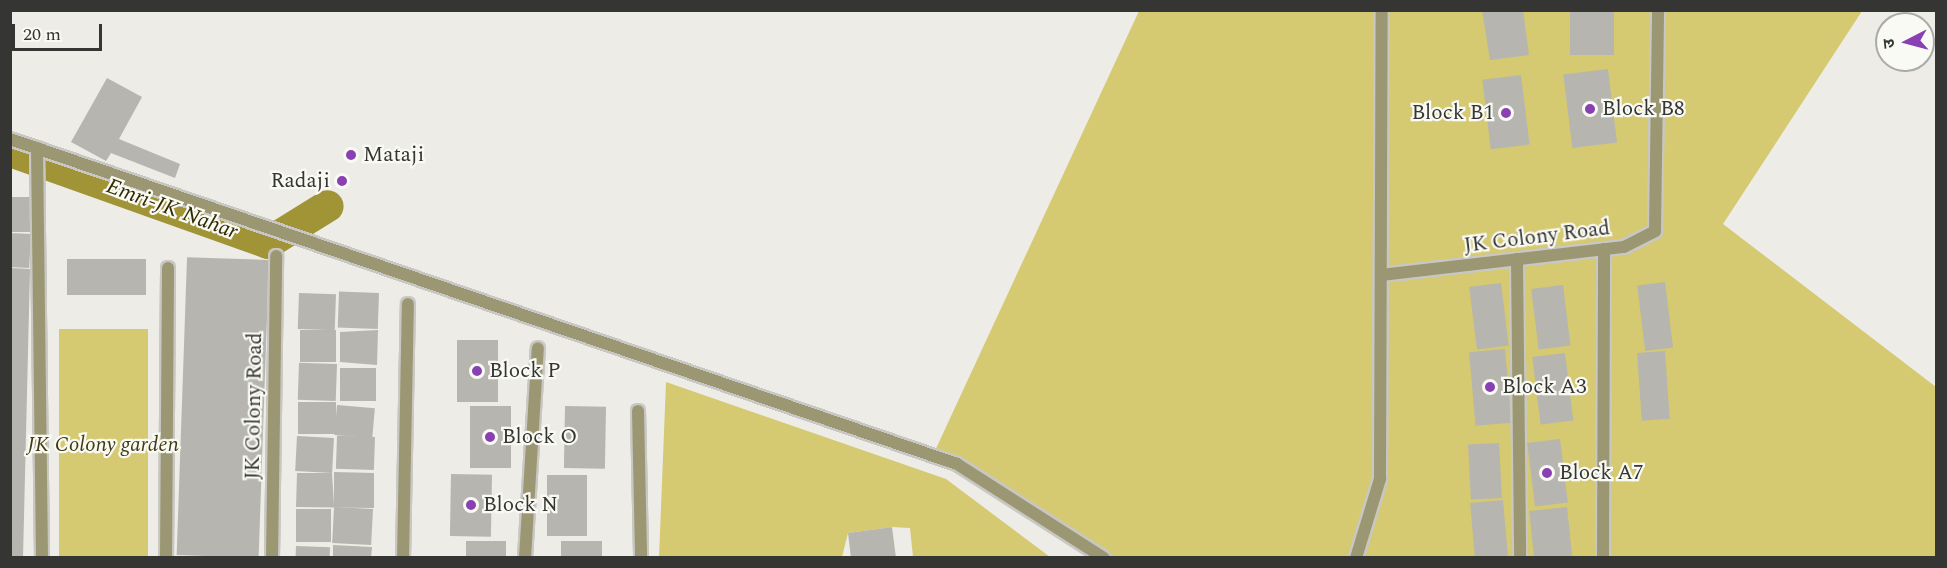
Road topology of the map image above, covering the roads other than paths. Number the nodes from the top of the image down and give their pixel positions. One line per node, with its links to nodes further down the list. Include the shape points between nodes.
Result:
1 (1382, 10): 9 (street)
2 (1658, 10): 5 (street, JK Colony Road, via 1654,231 1624,247)
3 (10, 139): 4 (street)
4 (37, 148): 13 (street); 19 (street, via 957,464)
5 (1604, 249): 7 (street, JK Colony Road); 22 (street)
6 (276, 256): 15 (street, JK Colony Road)
7 (1516, 260): 9 (street, JK Colony Road); 21 (street)
8 (168, 268): 14 (street)
9 (1381, 275): 20 (street, via 1380,479)
10 (408, 304): 16 (street)
11 (538, 348): 17 (street)
12 (638, 411): 18 (street)
13 (42, 558)
14 (166, 558)
15 (272, 558)
16 (404, 558)
17 (525, 558)
18 (640, 558)
19 (1104, 558)
20 (1356, 558)
21 (1520, 558)
22 (1603, 558)

